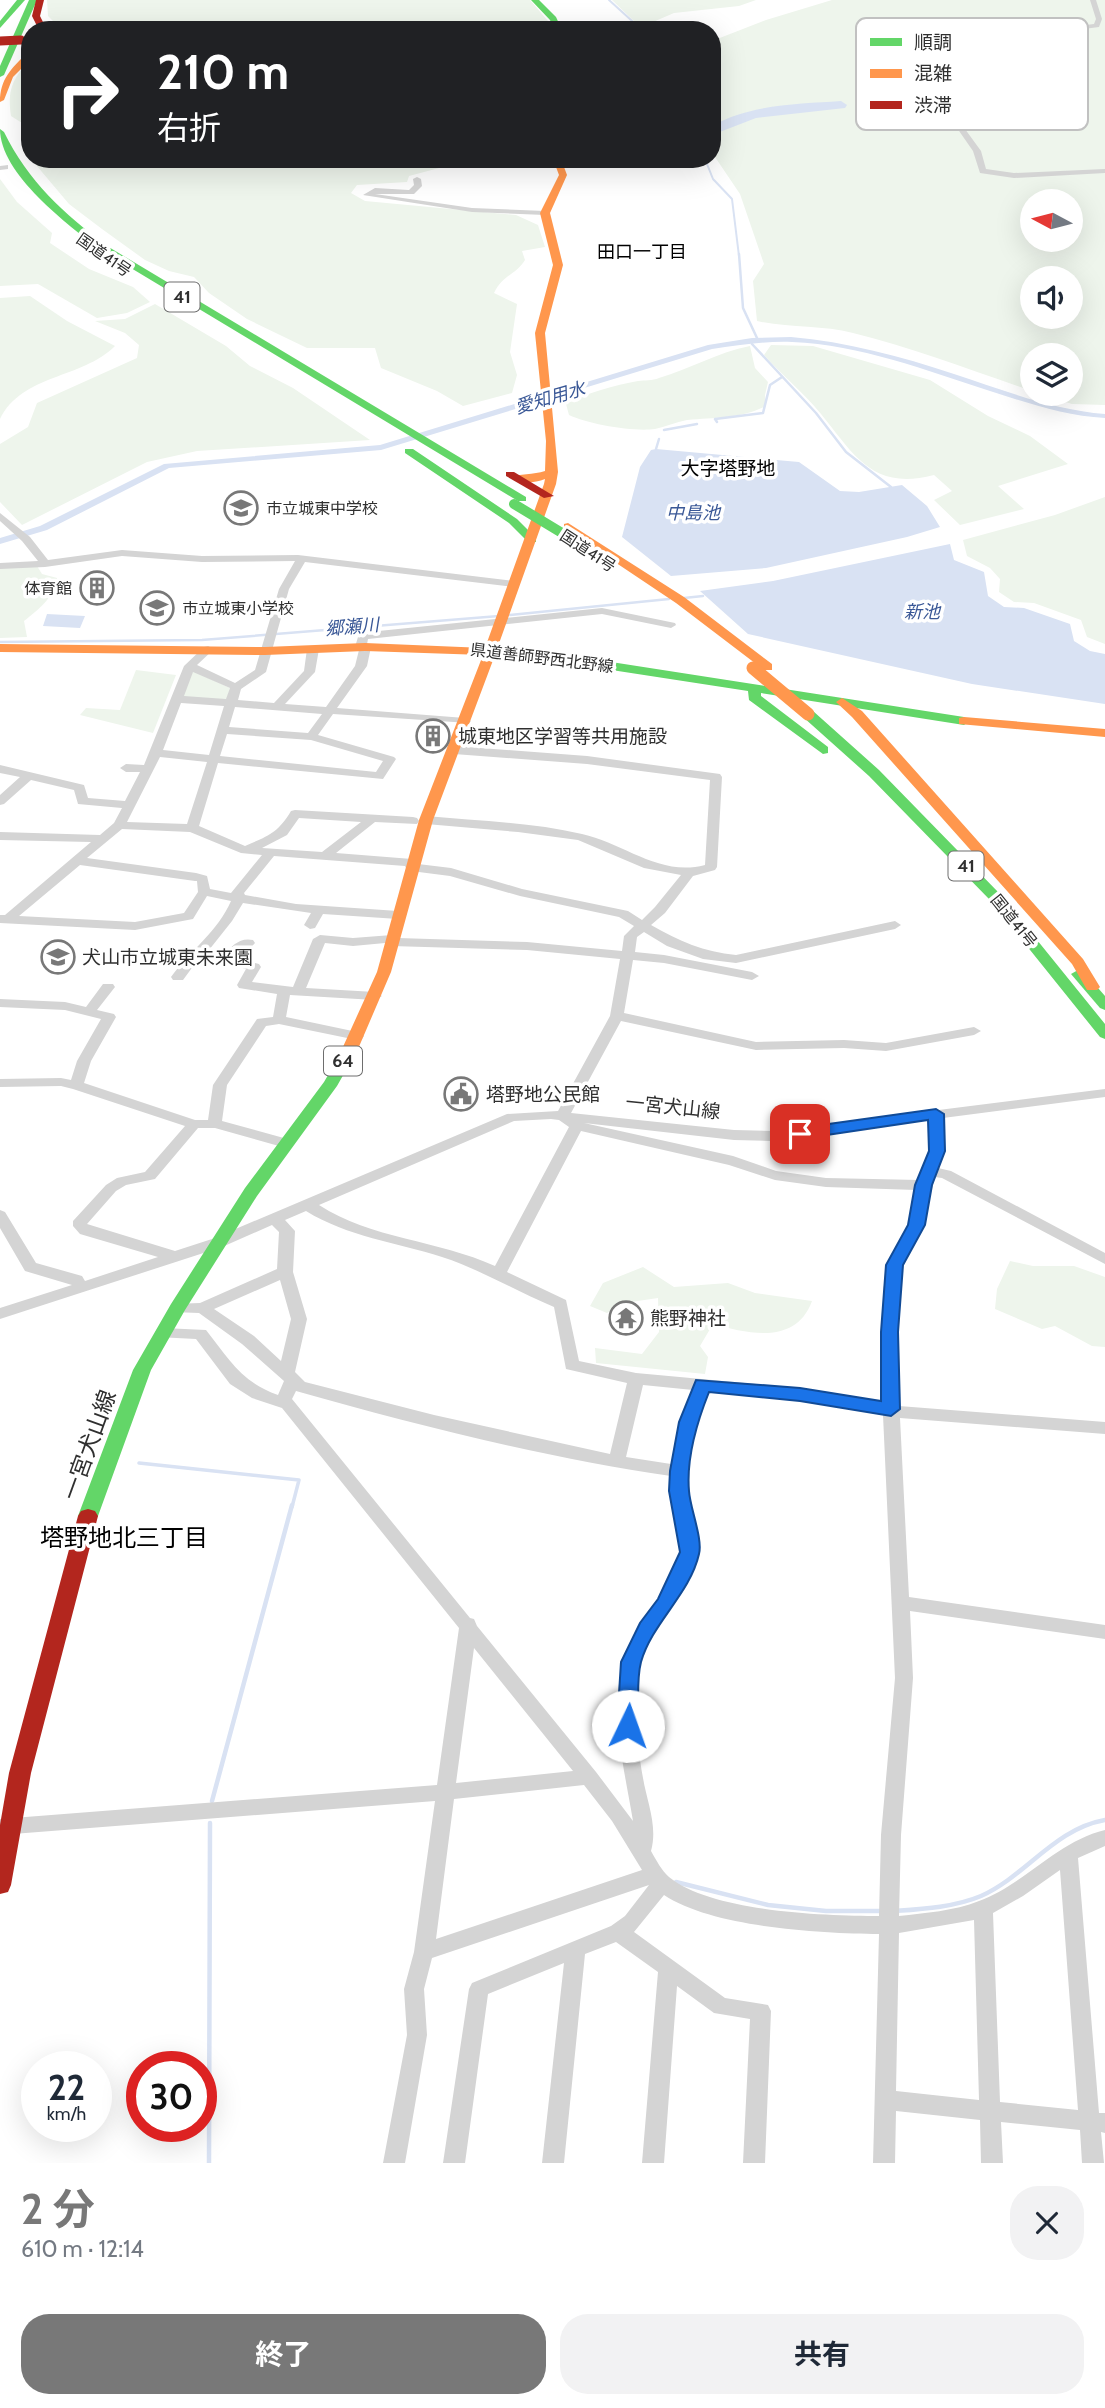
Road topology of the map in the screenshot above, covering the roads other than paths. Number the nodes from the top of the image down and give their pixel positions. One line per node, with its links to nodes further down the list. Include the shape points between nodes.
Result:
1 (23, 0): 9 (main road); 14 (main road)
2 (33, 0): 6 (main road)
3 (40, 0): 7 (main road)
4 (535, 0): 8 (main road)
5 (1093, 0): 11 (street, via 1099,19 1097,26)
6 (24, 21)
7 (38, 21)
8 (554, 21)
9 (0, 26)
10 (21, 27): 16 (main road)
11 (1088, 27)
12 (0, 40): 13 (main road, bridge)
13 (21, 42)
14 (0, 52)
15 (21, 53): 17 (main road)
16 (0, 75)
17 (0, 100)
18 (962, 130): 22 (street, via 977,151 983,171 1024,178)
19 (0, 132): 25 (main road, 国道41号 / 41, via 28,183 65,219)
20 (2, 164): 25 (main road, 国道41号 / 41, via 39,207 99,254)
21 (560, 168): 24 (main road, via 563,175)
22 (1105, 171)
23 (418, 179): 24 (street, via 411,192 376,190 367,195 484,211)
24 (545, 213): 28 (main road, 一宮犬山線, via 558,265 541,324)
25 (327, 388): 26 (main road, 国道41号 / 41)
26 (392, 426): 27 (main road, 国道41号 / 41); 27 (main road)
27 (434, 451): 29 (main road); 32 (main road); 39 (main road, 国道41号 / 41, via 593,548)
28 (552, 472): 29 (main road, via 534,479); 30 (main road, 一宮犬山線)
29 (517, 478): 30 (main road)
30 (548, 496): 33 (main road, 一宮犬山線)
31 (0, 516): 36 (street)
32 (513, 521): 33 (main road); 34 (main road)
33 (539, 521): 34 (main road, 一宮犬山線)
34 (532, 540): 38 (main road, 一宮犬山線)
35 (302, 559): 36 (street, via 122,553); 38 (street); 41 (street, via 284,589)
36 (45, 564): 37 (street)
37 (0, 566)
38 (514, 584): 40 (main road, 一宮犬山線)
39 (682, 616): 40 (street, via 602,611); 55 (main road, 国道41号 / 41, via 760,668)
40 (501, 618): 42 (street, via 369,635 363,637); 46 (main road, 一宮犬山線)
41 (268, 641): 44 (main road, 県道善師野西北野線); 45 (main road, 県道善師野西北野線); 48 (street, via 260,672)
42 (363, 647): 45 (main road, 県道善師野西北野線); 46 (main road, 県道善師野西北野線); 54 (street, via 361,666)
43 (0, 648): 44 (main road, 県道善師野西北野線)
44 (208, 649): 47 (street)
45 (313, 649): 53 (street, via 309,672)
46 (490, 652): 49 (main road, 県道善師野西北野線); 56 (main road, 一宮犬山線 / 64)
47 (190, 666): 48 (street); 50 (street)
48 (236, 687): 52 (street)
49 (755, 689): 51 (main road, 県道善師野西北野線); 83 (main road, via 754,697 877,793)
50 (176, 699): 52 (street); 61 (street)
51 (842, 702): 58 (main road, 県道善師野西北野線, via 981,725); 100 (main road, via 1078,962)
52 (230, 703): 53 (street); 57 (street)
53 (277, 706): 54 (street)
54 (332, 710): 56 (street); 59 (street)
55 (814, 712): 83 (main road, 国道41号 / 41); 100 (main road, 国道41号 / 41, via 965,847)
56 (465, 721): 60 (main road, 一宮犬山線 / 64)
57 (223, 730): 59 (street); 62 (street)
58 (1105, 732)
59 (311, 737): 62 (street, via 390,759 379,776)
60 (454, 750): 70 (main road, 一宮犬山線 / 64); 80 (street, via 587,760 716,777 711,867)
61 (156, 753): 62 (street); 65 (street)
62 (212, 759): 72 (street)
63 (0, 768): 66 (street)
64 (126, 768): 65 (street)
65 (149, 769): 68 (street)
66 (29, 776): 67 (street); 68 (street, via 80,788 82,802)
67 (0, 801)
68 (128, 805): 71 (street)
69 (372, 819): 70 (street); 75 (street, via 295,814 281,835); 77 (street)
70 (419, 821): 79 (main road, 一宮犬山線 / 64); 80 (street, via 580,837 648,865)
71 (119, 825): 72 (street); 74 (street)
72 (192, 828): 75 (street)
73 (0, 836): 74 (street)
74 (102, 839): 78 (street)
75 (245, 850): 76 (street)
76 (271, 852): 77 (street); 82 (street)
77 (325, 856): 79 (street)
78 (78, 861): 81 (street, via 196,877 203,879); 86 (street)
79 (411, 865): 85 (main road, 一宮犬山線 / 64); 88 (street, via 587,904)
80 (689, 873): 88 (street)
81 (204, 892): 82 (street); 86 (street, via 188,916 135,926)
82 (239, 896): 84 (street); 92 (street, via 235,909)
83 (994, 896): 106 (main road, 国道41号 / 41)
84 (320, 909): 85 (street); 87 (street)
85 (398, 915): 90 (main road, 一宮犬山線 / 64)
86 (2, 922)
87 (310, 925)
88 (642, 925): 89 (street, via 672,943 708,956 736,959); 93 (street, via 631,936)
89 (895, 925)
90 (392, 941): 93 (street, via 527,946); 98 (street, via 320,939); 99 (main road, 一宮犬山線 / 64)
91 (248, 943): 94 (street, via 236,948)
92 (201, 952): 94 (street); 96 (street)
93 (626, 956): 95 (street); 103 (street)
94 (228, 960): 98 (street, via 254,967 244,985)
95 (751, 976)
96 (178, 977)
97 (108, 987): 102 (street)
98 (291, 991): 99 (street); 104 (street)
99 (374, 996): 107 (main road, 一宮犬山線 / 64)
100 (1101, 1000)
101 (0, 1003): 102 (street, via 65,1006)
102 (89, 1012): 109 (street, via 109,1017)
103 (617, 1016): 105 (street, via 756,1046 886,1047); 112 (street)
104 (279, 1020): 107 (street); 114 (street, via 262,1022 220,1086)
105 (974, 1031)
106 (1105, 1034)
107 (358, 1036): 117 (main road, 一宮犬山線 / 64, via 331,1083)
108 (0, 1083): 109 (street)
109 (76, 1085): 113 (street)
110 (1105, 1093): 111 (street, 一宮犬山線)
111 (936, 1114): 116 (street, 一宮犬山線, via 800,1134); 119 (street, via 937,1151)
112 (562, 1116): 115 (street); 116 (street, 一宮犬山線); 120 (street, 一宮犬山線, via 512,1117)
113 (194, 1124): 114 (street); 124 (street, via 150,1175 111,1188 80,1221 85,1230)
114 (215, 1124): 117 (street)
115 (577, 1126): 118 (street); 127 (street)
116 (734, 1135): 118 (street)
117 (286, 1143): 123 (main road, 一宮犬山線 / 64)
118 (733, 1161): 119 (street, via 755,1173 853,1184)
119 (927, 1178): 125 (street, via 946,1174); 137 (street, via 916,1225 895,1265)
120 (308, 1205): 122 (street, 一宮犬山線); 127 (street, via 341,1223 467,1259)
121 (0, 1216): 128 (street, via 30,1266 77,1280)
122 (275, 1219): 123 (street, 一宮犬山線); 126 (street, via 287,1231)
123 (217, 1243): 124 (street); 129 (main road, 一宮犬山線 / 64)
124 (173, 1256): 128 (street)
125 (1105, 1259)
126 (285, 1272): 130 (street); 133 (street, via 299,1319)
127 (497, 1276): 134 (street, via 561,1304 572,1365)
128 (82, 1287): 131 (street)
129 (177, 1308): 130 (street); 132 (main road, 一宮犬山線 / 64)
130 (202, 1308): 133 (street)
131 (0, 1314)
132 (163, 1333): 136 (street, via 200,1334 236,1381); 146 (main road, 一宮犬山線 / 64, via 118,1428 84,1528)
133 (290, 1377): 136 (street); 139 (street, via 300,1385 393,1412)
134 (636, 1378): 135 (street); 139 (street)
135 (703, 1385): 137 (street); 140 (street, via 688,1422)
136 (283, 1401): 142 (street)
137 (891, 1409): 138 (street); 141 (street)
138 (1105, 1428)
139 (617, 1462): 140 (street)
140 (679, 1471): 148 (street, via 690,1552 631,1662 628,1726 633,1776 646,1830)
141 (902, 1603): 143 (street); 153 (street, via 904,1678)
142 (468, 1624): 144 (street); 145 (street)
143 (1105, 1632)
144 (589, 1777): 145 (street); 148 (street)
145 (445, 1792): 146 (street); 156 (street)
146 (4, 1827): 151 (main road, 一宮犬山線 / 64)
147 (1105, 1838): 149 (street)
148 (642, 1849): 150 (street)
149 (1068, 1854): 152 (street, via 1017,1893); 160 (street)
150 (659, 1879): 153 (street, via 697,1902 724,1910); 154 (street, via 632,1922); 156 (street)
151 (0, 1885)
152 (983, 1909): 153 (street); 159 (street)
153 (888, 1925): 158 (street)
154 (618, 1932): 155 (street); 157 (street)
155 (576, 1948): 162 (street, via 479,1989); 163 (street)
156 (424, 1952): 161 (street, via 414,1989 417,2035)
157 (668, 1970): 164 (street); 165 (street, via 721,2007 761,2011)
158 (886, 2100): 159 (street); 166 (street)
159 (991, 2111): 160 (street); 167 (street)
160 (1098, 2122): 168 (street)
161 (394, 2163)
162 (454, 2163)
163 (553, 2163)
164 (653, 2163)
165 (754, 2163)
166 (884, 2163)
167 (992, 2163)
168 (1093, 2163)

